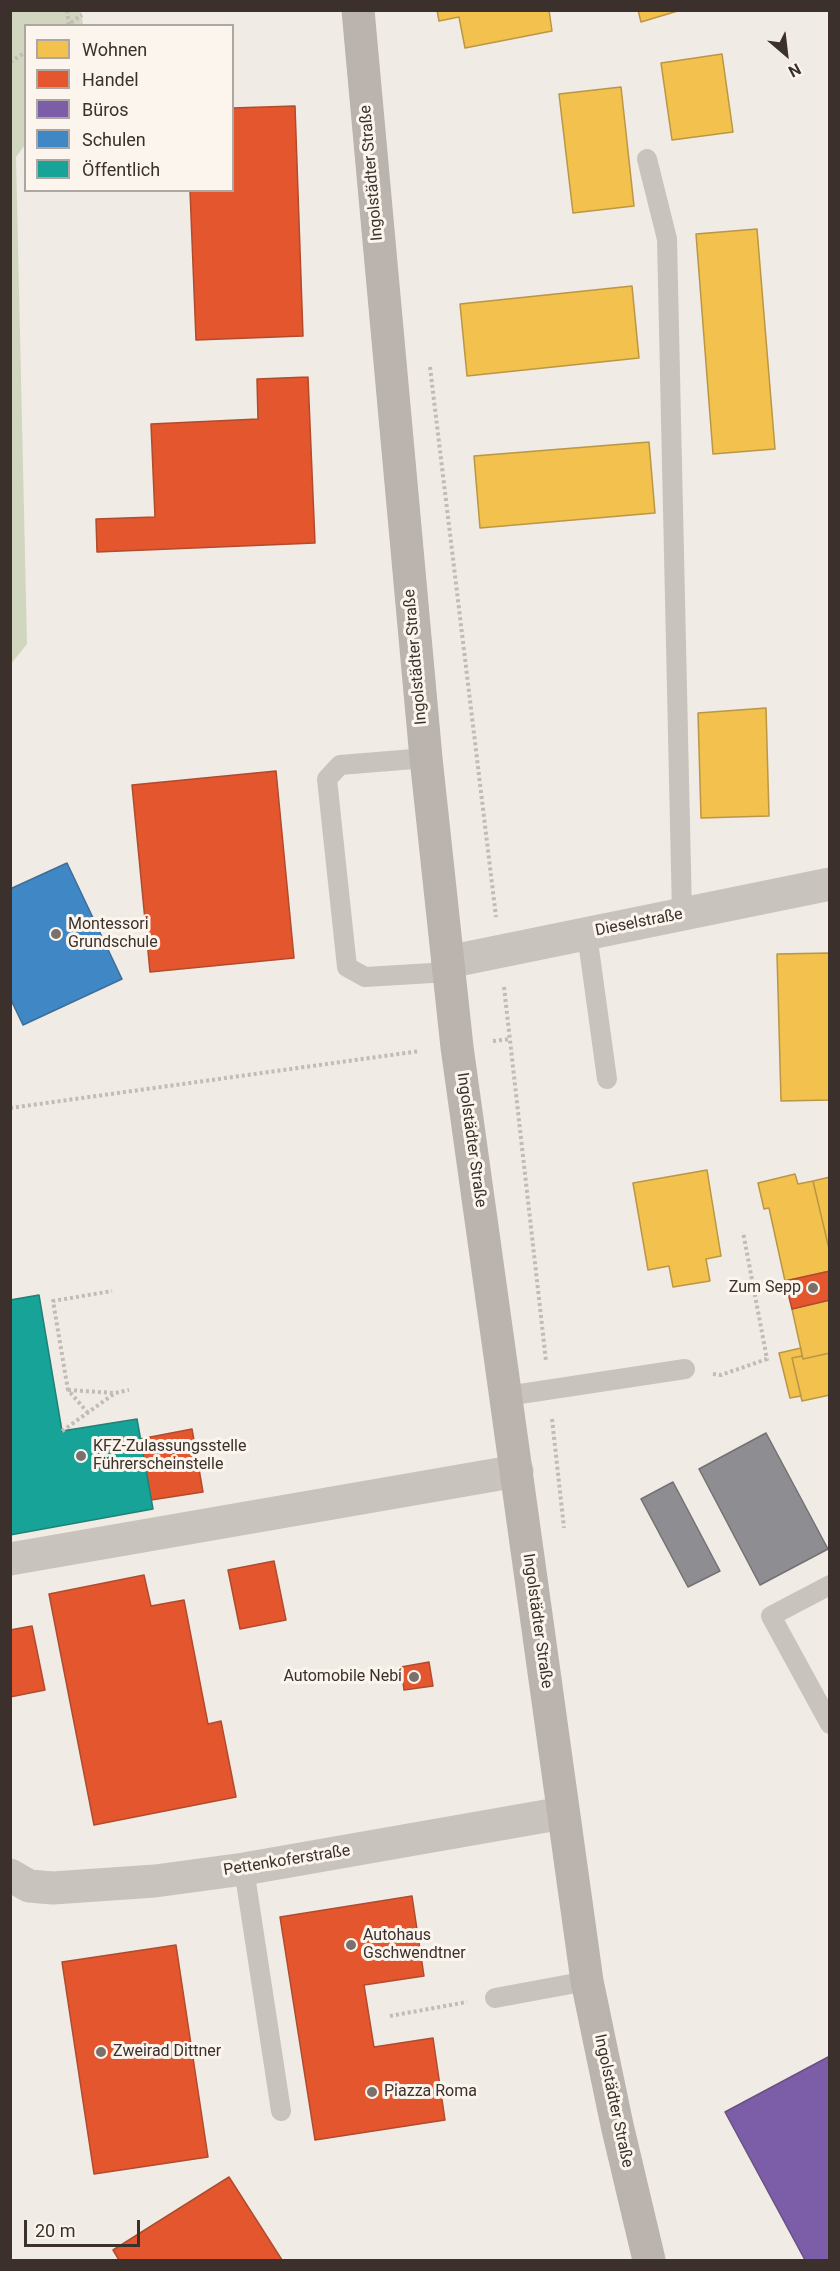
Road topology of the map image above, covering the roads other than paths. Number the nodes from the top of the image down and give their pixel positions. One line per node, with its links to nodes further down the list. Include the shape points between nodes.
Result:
1 (358, 10): 3 (street, Ingolstädter Straße)
2 (646, 159): 5 (lane, via 667,239)
3 (426, 758): 7 (street, Ingolstädter Straße); 7 (lane, via 340,765 327,779 347,967 364,977)
4 (830, 884): 5 (street, Dieselstraße)
5 (682, 914): 6 (street, Dieselstraße)
6 (587, 934): 7 (street, Dieselstraße); 8 (lane)
7 (448, 967): 10 (street, Ingolstädter Straße)
8 (607, 1079)
9 (685, 1369): 10 (lane)
10 (507, 1396): 11 (street, Ingolstädter Straße)
11 (517, 1471): 12 (street); 15 (street, Ingolstädter Straße)
12 (10, 1559)
13 (830, 1584): 14 (lane, via 771,1616)
14 (830, 1724)
15 (563, 1813): 16 (street, Pettenkoferstraße); 18 (street, Ingolstädter Straße)
16 (244, 1869): 17 (street, Pettenkoferstraße, via 155,1881 54,1888 29,1886); 20 (lane)
17 (10, 1875)
18 (587, 1981): 19 (lane); 21 (street, Ingolstädter Straße)
19 (495, 1998)
20 (281, 2111)
21 (649, 2260)

